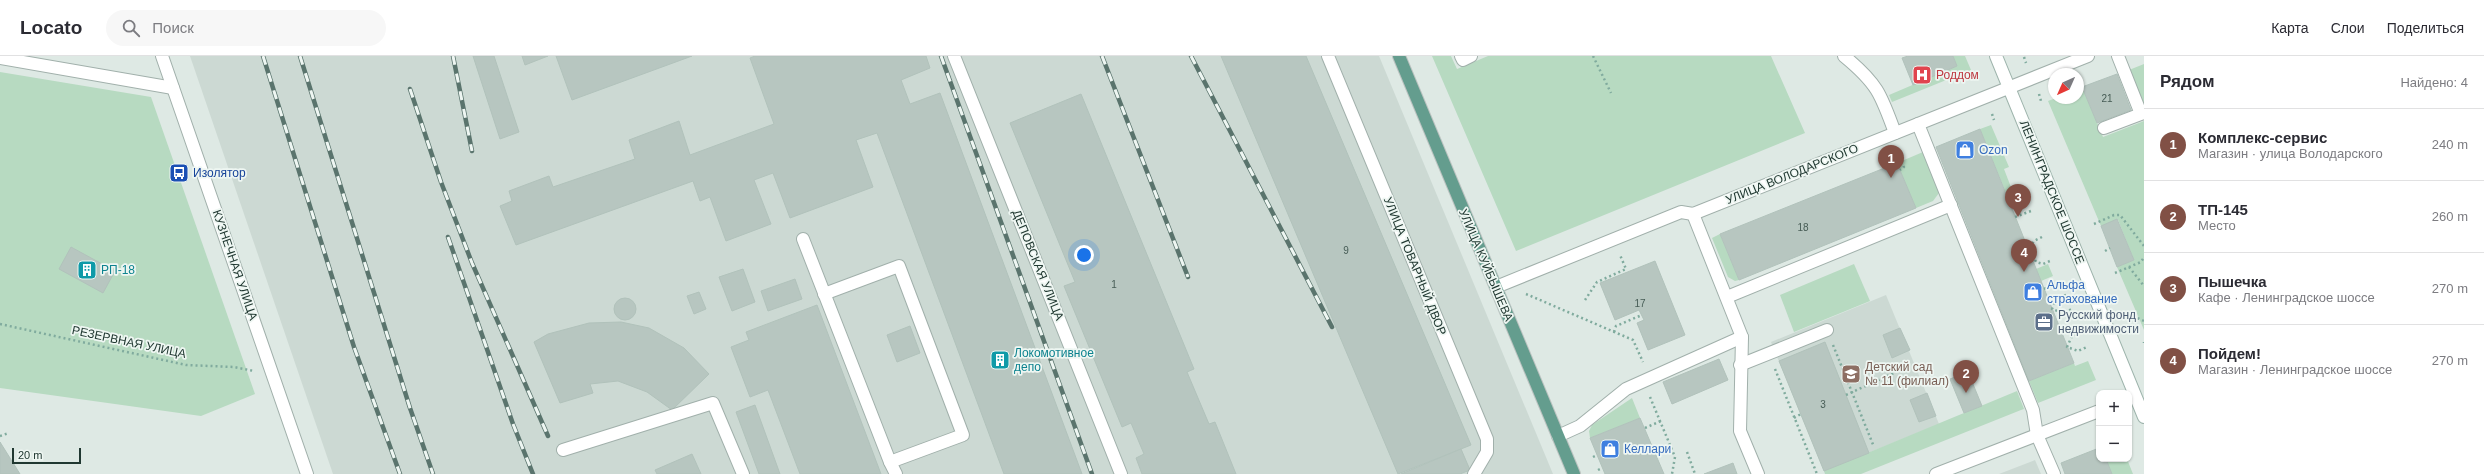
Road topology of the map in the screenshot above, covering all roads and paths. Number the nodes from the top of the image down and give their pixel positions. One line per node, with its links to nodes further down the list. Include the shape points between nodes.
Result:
1 (162, 56): 13 (street, КУЗНЕЧНАЯ УЛИЦА)
2 (954, 56): 87 (street, ДЕПОВСКАЯ УЛИЦА)
3 (1328, 56): 88 (street, УЛИЦА ТОВАРНЫЙ ДВОР, via 1487,439 1487,452)
4 (1399, 56): 40 (main road, УЛИЦА КУЙБЫШЕВА)
5 (1461, 56): 6 (street, via 1463,60)
6 (1471, 56)
7 (1593, 56): 15 (path)
8 (1844, 56): 18 (street, via 1876,86)
9 (1996, 56): 14 (street, ЛЕНИНГРАДСКОЕ ШОССЕ)
10 (2088, 56): 14 (street, УЛИЦА ВОЛОДАРСКОГО)
11 (2118, 56): 17 (street, via 2141,114)
12 (0, 58): 13 (street)
13 (173, 88): 84 (street, КУЗНЕЧНАЯ УЛИЦА)
14 (2009, 88): 16 (street, УЛИЦА ВОЛОДАРСКОГО); 64 (street, ЛЕНИНГРАДСКОЕ ШОССЕ)
15 (1611, 93)
16 (1918, 124): 18 (street, УЛИЦА ВОЛОДАРСКОГО); 23 (street)
17 (2104, 128)
18 (1895, 133): 25 (street, УЛИЦА ВОЛОДАРСКОГО)
19 (1900, 157): 20 (path, via 1904,167)
20 (1900, 170)
21 (2025, 195): 22 (path)
22 (2009, 202)
23 (1951, 205): 45 (street); 73 (street, via 2033,410)
24 (2032, 211): 26 (path)
25 (1693, 214): 40 (street, УЛИЦА ВОЛОДАРСКОГО, via 1681,212); 45 (street)
26 (2015, 217)
27 (2094, 224): 30 (path, via 2120,215)
28 (2042, 237): 35 (path, via 2034,241 2030,250 2033,258 2043,264)
29 (803, 239): 43 (street)
30 (2144, 246)
31 (2110, 248): 32 (path)
32 (2105, 250)
33 (1620, 254): 46 (path, via 1626,268 1597,282)
34 (2144, 257): 36 (path, via 2141,262)
35 (2052, 260)
36 (2129, 267): 37 (path); 39 (path)
37 (2115, 273)
38 (2061, 282): 41 (path)
39 (2144, 286)
40 (1496, 287): 75 (main road, УЛИЦА КУЙБЫШЕВА)
41 (2044, 289)
42 (1524, 293): 53 (path)
43 (824, 294): 81 (street); 81 (street, via 899,266 963,435)
44 (2066, 295): 47 (path, via 2057,298 2052,309 2063,313)
45 (1727, 297): 55 (street)
46 (1585, 300)
47 (2072, 309)
48 (1642, 315): 53 (path, via 1616,326)
49 (2133, 316): 50 (path)
50 (2144, 322)
51 (0, 324): 59 (path, РЕЗЕРВНАЯ УЛИЦА, via 186,365 234,367)
52 (1827, 330): 57 (street); 62 (path)
53 (1614, 332): 61 (path, via 1633,340)
54 (2081, 332): 56 (path, via 2072,336 2067,347 2078,351)
55 (1742, 337): 58 (street); 61 (street)
56 (2087, 347)
57 (1769, 354): 58 (street); 69 (path)
58 (1740, 365): 92 (street, via 1740,431)
59 (254, 371)
60 (1896, 372): 62 (path)
61 (1650, 378): 75 (street, via 1626,389 1580,426)
62 (1852, 392): 63 (path); 76 (path)
63 (1846, 394)
64 (2136, 397): 68 (street, ЛЕНИНГРАДСКОЕ ШОССЕ)
65 (1653, 405): 70 (path)
66 (2096, 412): 73 (street)
67 (1801, 414): 69 (path)
68 (2144, 417)
69 (1794, 418): 93 (path)
70 (1660, 422): 71 (path); 90 (path, via 1675,457)
71 (1645, 428)
72 (9, 433): 74 (path)
73 (2037, 435): 94 (street); 95 (street)
74 (0, 436)
75 (1558, 436): 89 (main road, УЛИЦА КУЙБЫШЕВА)
76 (1874, 447)
77 (563, 450): 85 (street, via 713,403)
78 (1687, 452): 91 (path)
79 (1597, 455): 80 (path)
80 (1593, 457)
81 (890, 462): 86 (street)
82 (1602, 468): 83 (path)
83 (1598, 470)
84 (308, 474)
85 (743, 474)
86 (896, 474)
87 (1121, 474)
88 (1474, 474)
89 (1574, 474)
90 (1672, 474)
91 (1695, 474)
92 (1758, 474)
93 (1817, 474)
94 (1936, 474)
95 (2054, 474)

